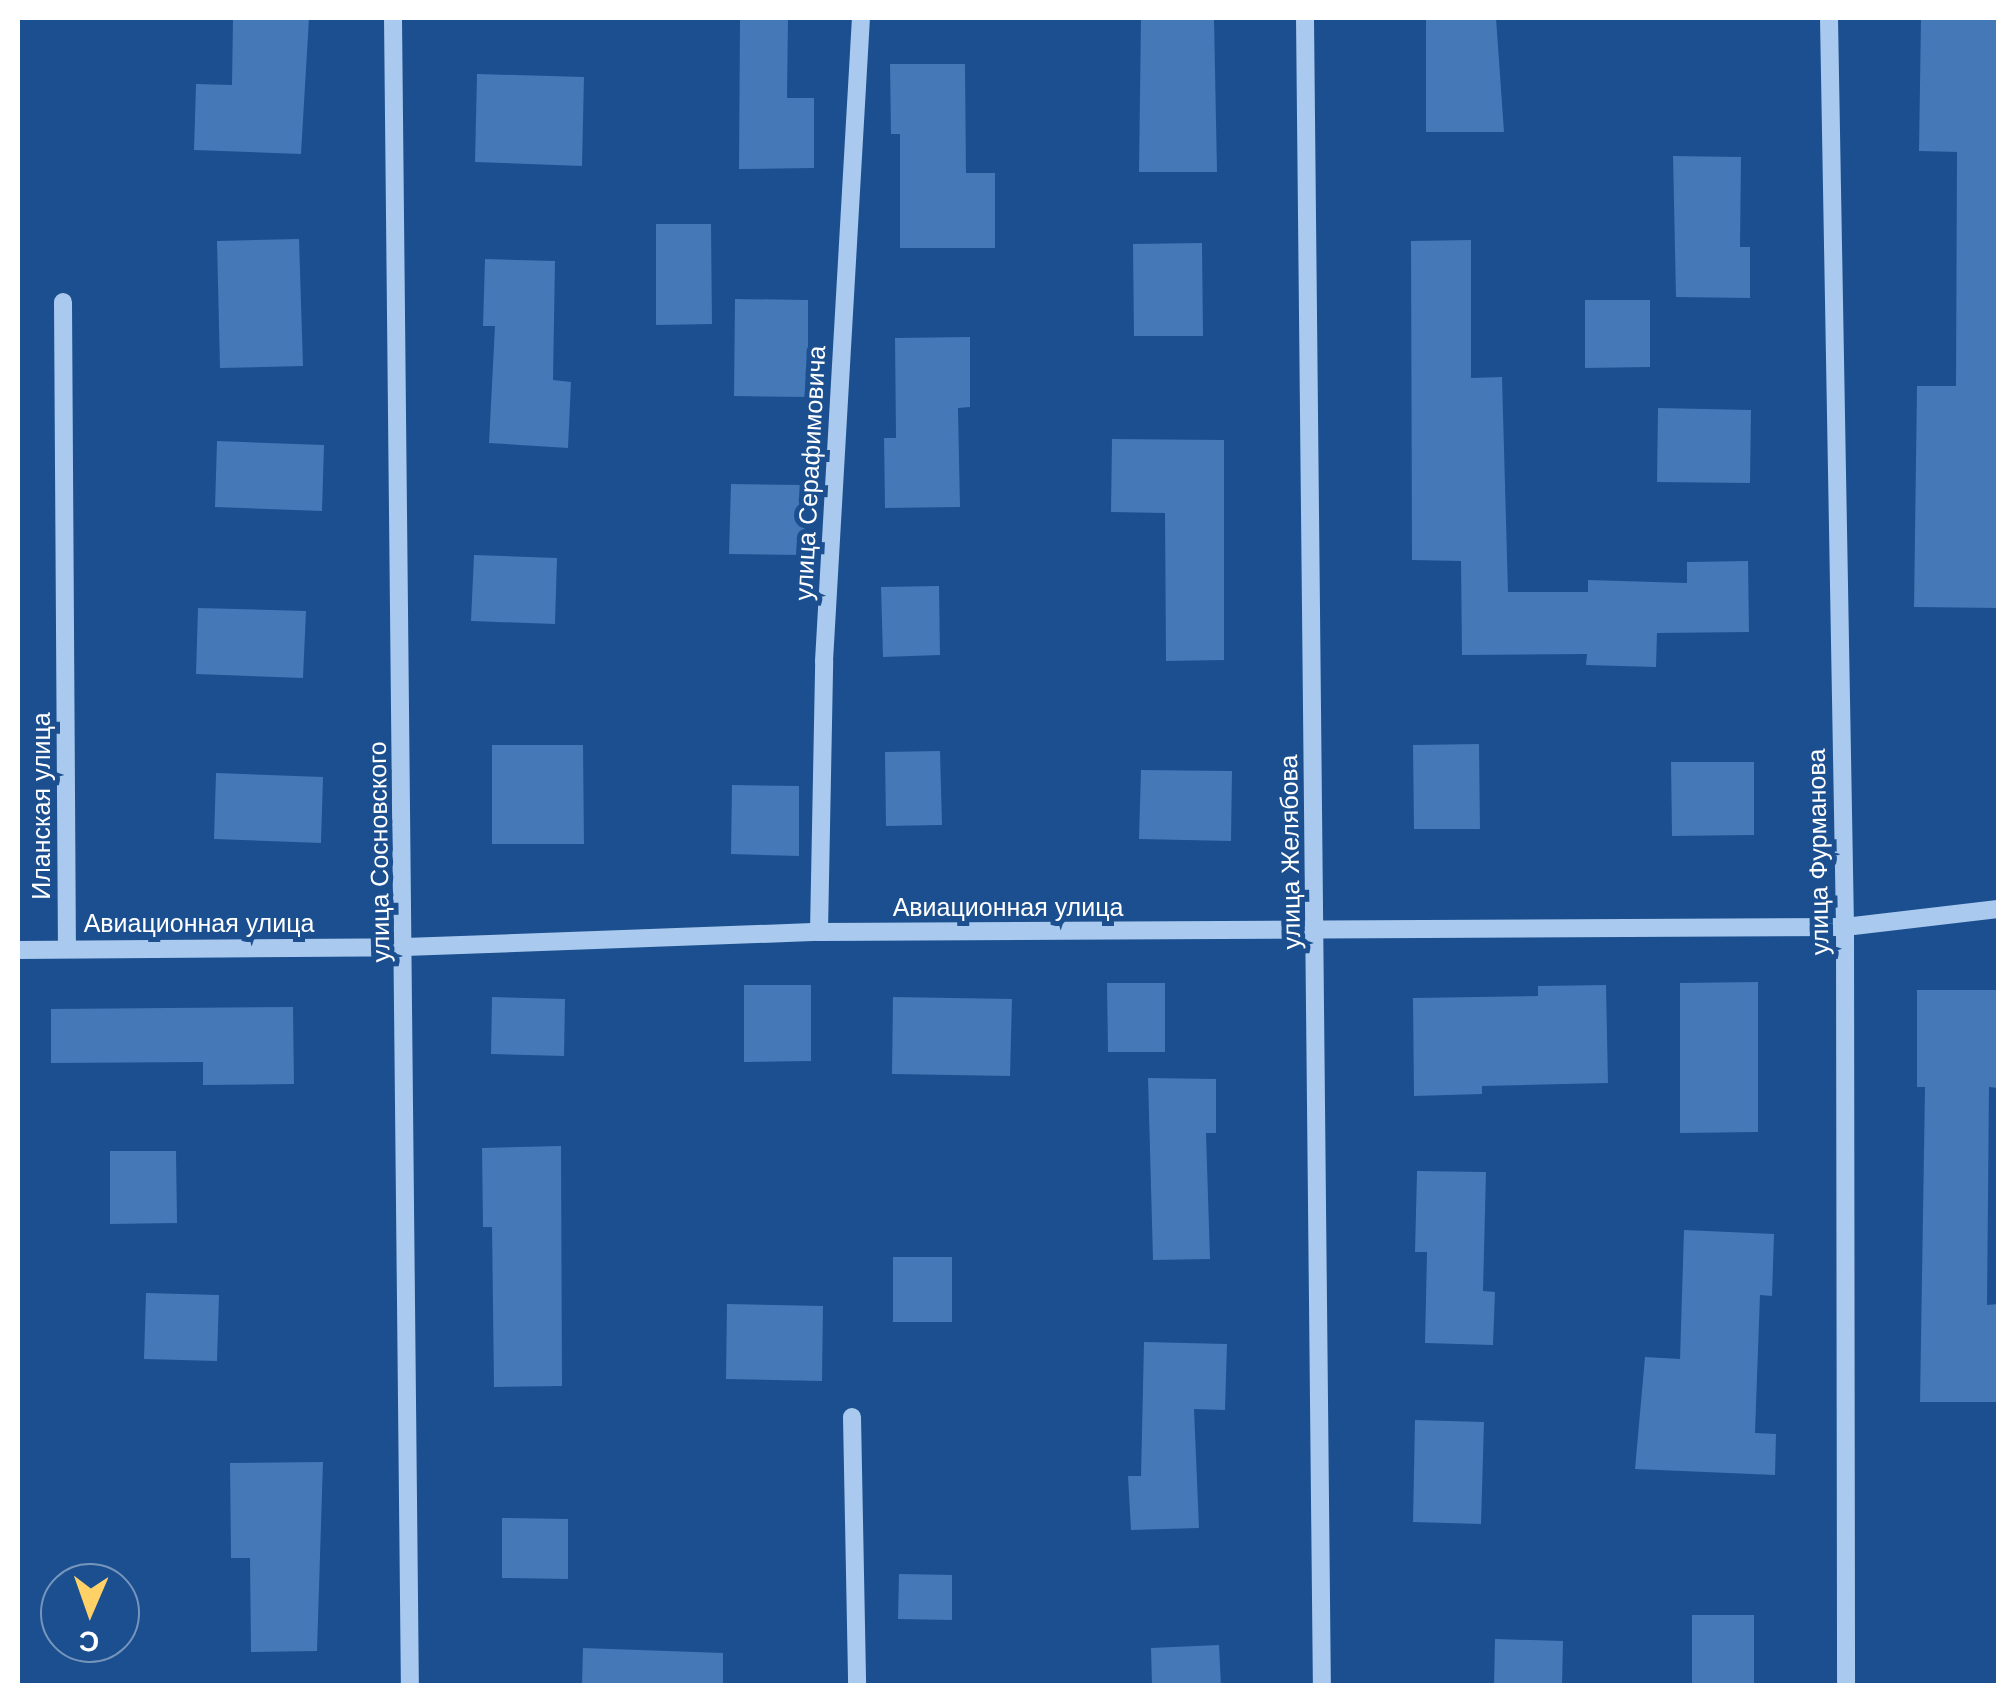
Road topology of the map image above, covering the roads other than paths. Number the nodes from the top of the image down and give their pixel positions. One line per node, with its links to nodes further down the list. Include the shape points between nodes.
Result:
1 (393, 18): 10 (street, улица Сосновского)
2 (861, 18): 8 (street, улица Серафимовича, via 824,660)
3 (1305, 18): 9 (street, улица Желябова)
4 (1829, 18): 7 (street, улица Фурманова)
5 (63, 302): 11 (street, Иланская улица)
6 (1998, 910): 7 (street, Авиационная улица)
7 (1844, 927): 9 (street, Авиационная улица); 17 (street, улица Фурманова)
8 (820, 932): 9 (street, Авиационная улица); 10 (street, Авиационная улица)
9 (1316, 932): 16 (street, улица Желябова)
10 (405, 947): 11 (street, Авиационная улица); 14 (street, улица Сосновского)
11 (68, 949): 12 (street, Авиационная улица)
12 (18, 950)
13 (852, 1416): 15 (street)
14 (410, 1686)
15 (857, 1686)
16 (1322, 1686)
17 (1846, 1686)

